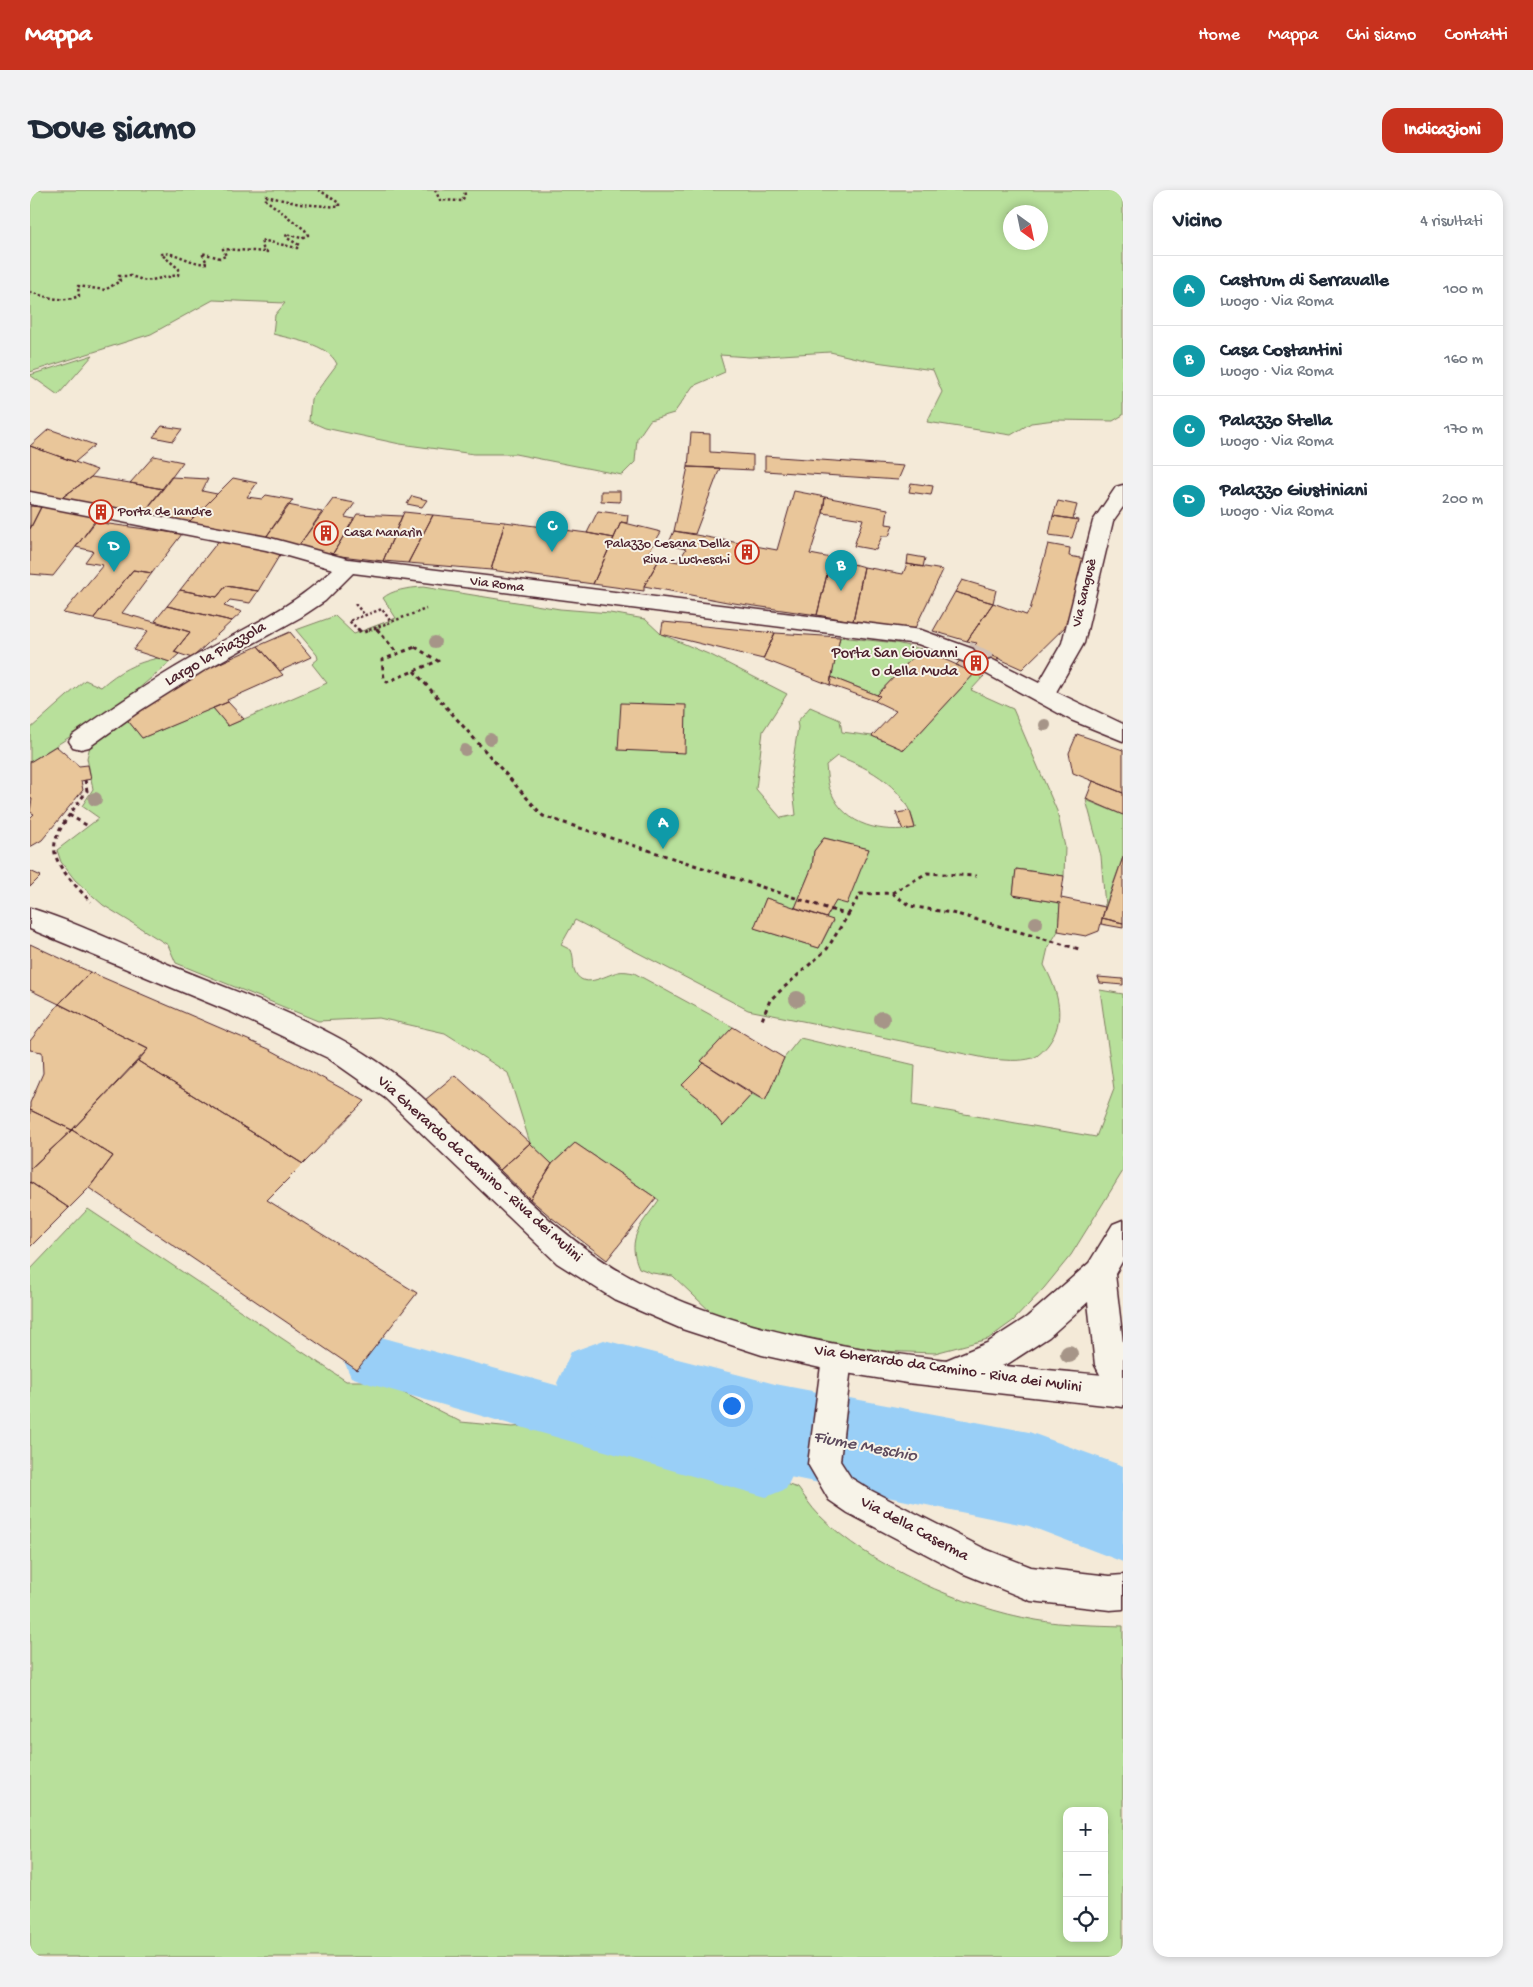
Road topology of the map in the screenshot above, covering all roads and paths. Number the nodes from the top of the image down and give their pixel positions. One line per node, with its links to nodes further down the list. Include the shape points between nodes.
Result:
1 (319, 190): 4 (path, via 339,203 338,207 300,204 266,196 266,200 305,230 308,236 302,238 286,234 299,245 297,248 261,240 267,252 223,249 226,256 220,258 202,253 206,263 200,265 168,252 161,254 179,268 178,275 146,281 119,276 120,281 105,290 78,286 79,296 72,300)
2 (435, 190): 3 (path, via 440,200 452,202 462,201)
3 (464, 190)
4 (30, 292)
5 (1123, 491): 15 (street, Via Sangusè, via 1103,521 1073,643)
6 (30, 498): 7 (street, Via Roma, via 267,544)
7 (348, 566): 12 (street, Via Roma, via 912,636); 17 (street, Largo la Piazzola, via 317,596 293,612 195,666)
8 (359, 609): 9 (path)
9 (365, 615)
10 (376, 628): 10 (path, via 362,634 348,621 382,608 391,622); 11 (path)
11 (398, 654): 14 (path, via 382,660 384,680); 14 (path, via 415,647 438,661)
12 (966, 654)
13 (991, 667): 15 (street)
14 (414, 671): 24 (path, via 543,816)
15 (1043, 695): 16 (street)
16 (1123, 733)
17 (81, 741)
18 (85, 780): 19 (path, via 87,791)
19 (69, 814): 20 (path); 23 (path, via 52,843 52,852 61,871)
20 (88, 826)
21 (976, 876): 22 (path, via 927,873)
22 (892, 893): 24 (path, via 860,894); 26 (path, via 910,906 957,914)
23 (96, 906)
24 (848, 915): 27 (path, via 827,950 770,1000)
25 (30, 918): 30 (street, Via Gherardo da Camino - Riva dei Mulini, via 240,1005 338,1050 395,1090 568,1254 596,1274 630,1293)
26 (1079, 949)
27 (762, 1020)
28 (1123, 1233): 29 (street)
29 (1100, 1272): 31 (street, via 1038,1327 998,1353); 32 (street, via 1110,1365)
30 (835, 1372): 31 (street, Via Gherardo da Camino - Riva dei Mulini); 34 (street, Via della Caserma, via 824,1464 840,1489 974,1561 1031,1584)
31 (950, 1373): 33 (street, Via Gherardo da Camino - Riva dei Mulini)
32 (1123, 1386)
33 (1123, 1392)
34 (1123, 1592)

